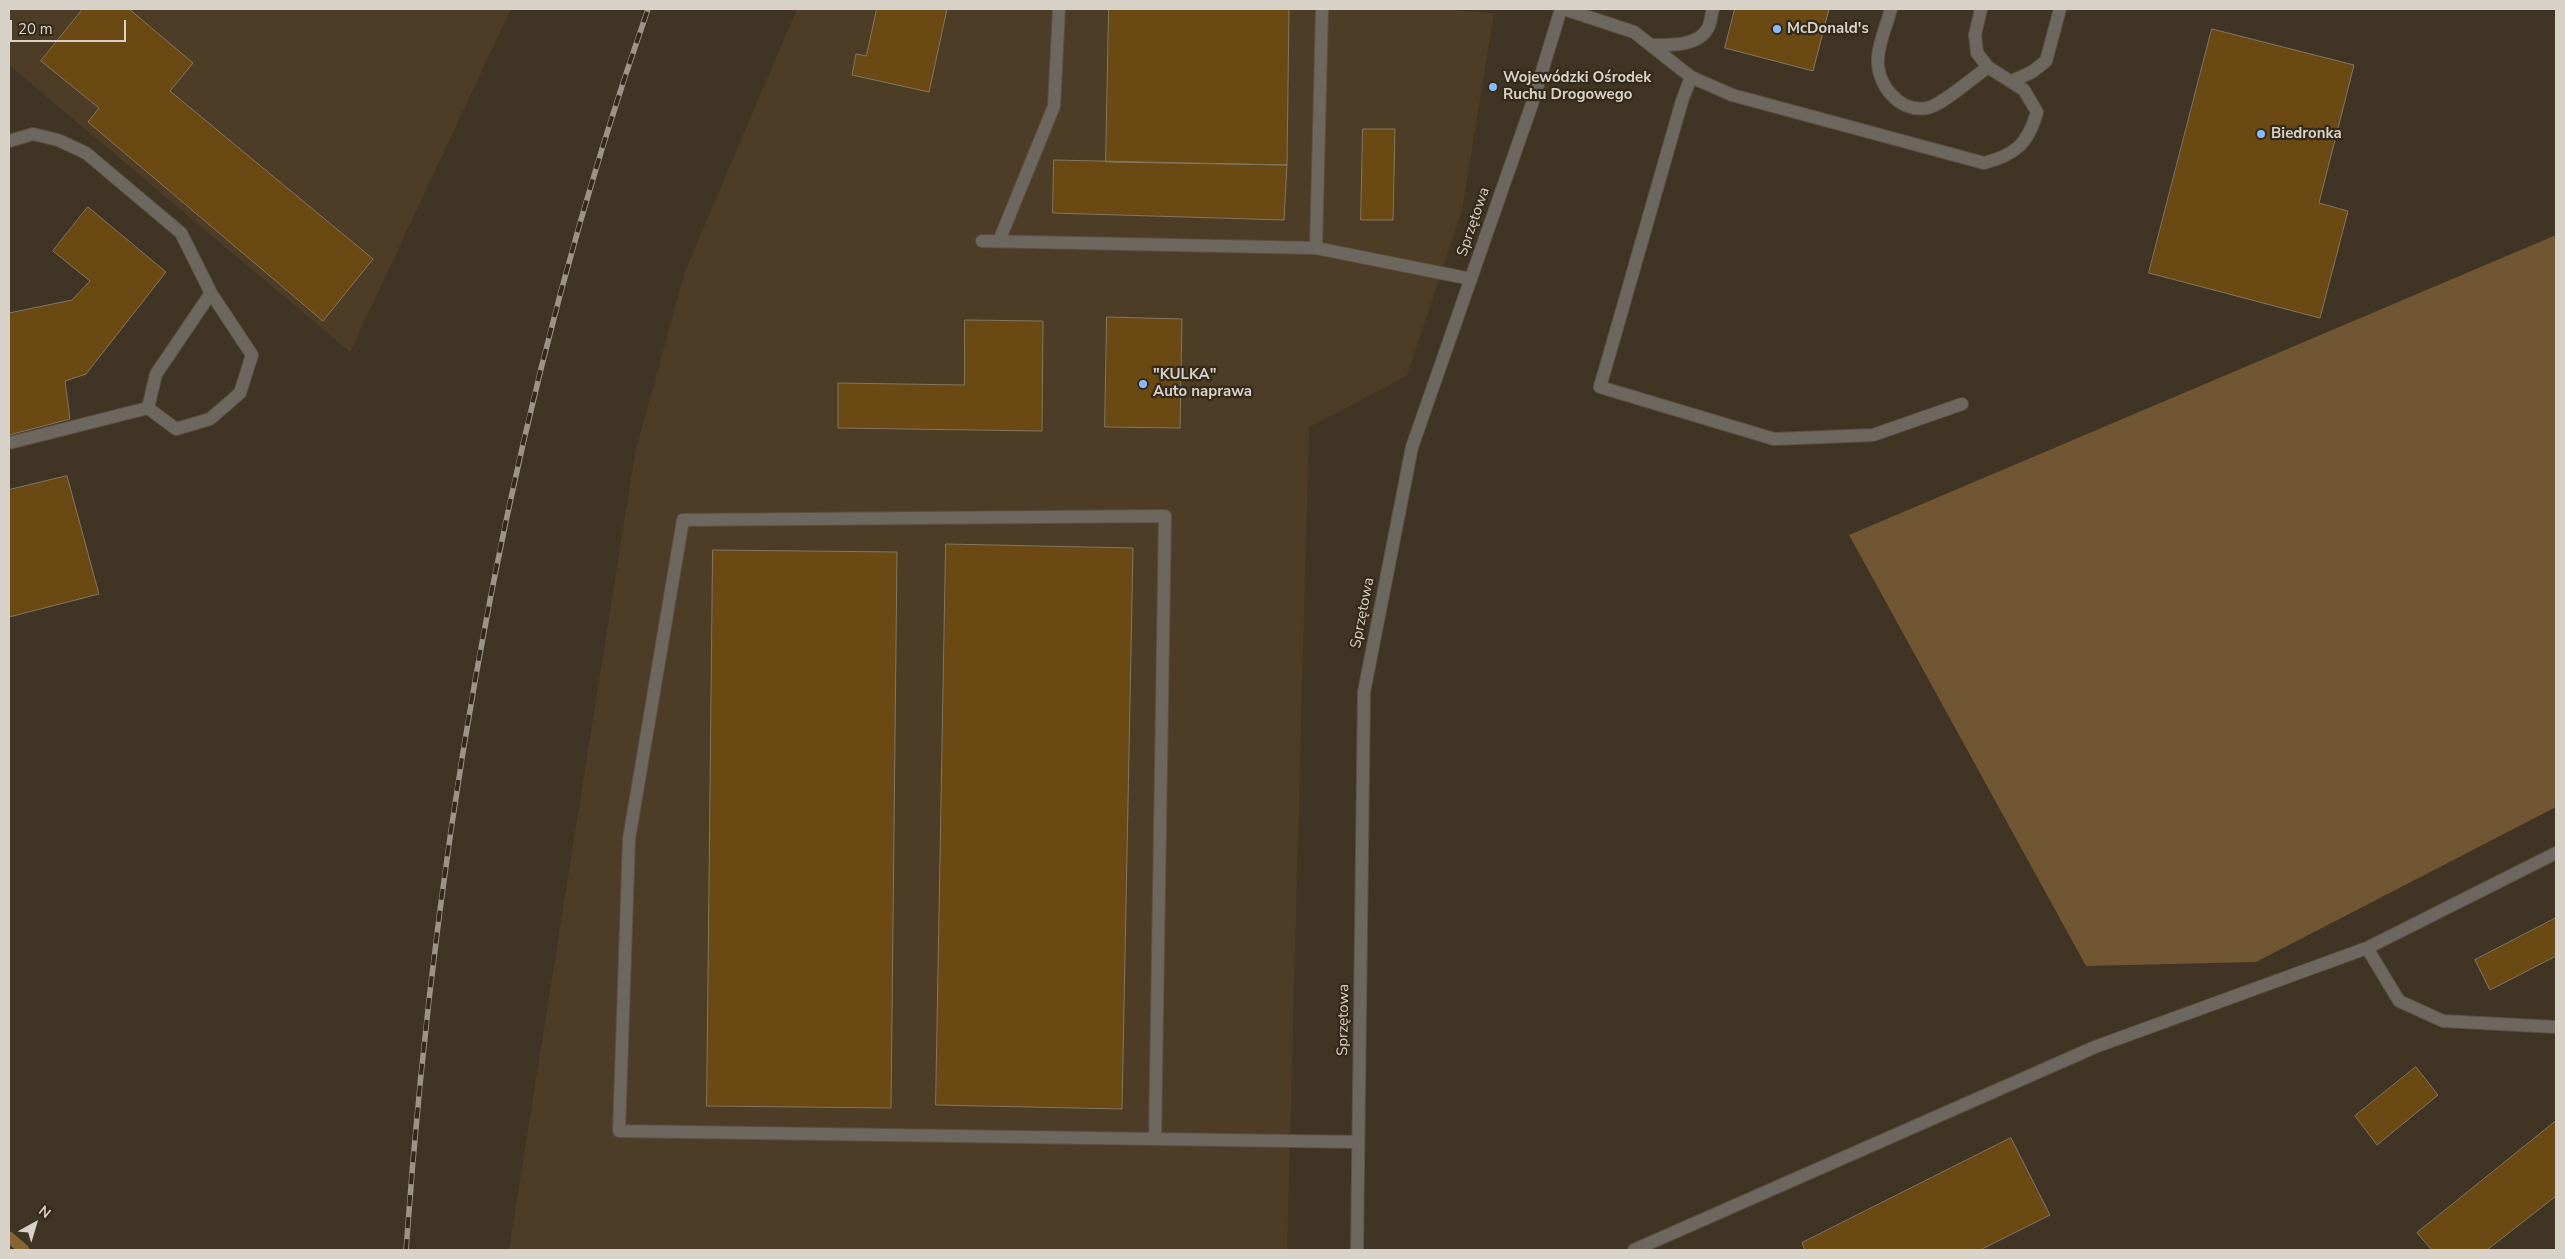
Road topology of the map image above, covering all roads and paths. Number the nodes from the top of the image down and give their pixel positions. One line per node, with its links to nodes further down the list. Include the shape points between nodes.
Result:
1 (1059, 9): 14 (street, via 1054,106)
2 (1322, 9): 15 (street)
3 (1562, 9): 8 (street, via 1634,32); 16 (street, Sprzętowa)
4 (1713, 9): 8 (street, via 1708,28 1701,36 1679,45)
5 (1890, 9): 9 (street, via 1878,58 1889,96 1908,106 1928,108)
6 (1981, 9): 9 (street, via 1975,34 1978,52)
7 (2060, 9): 11 (street, via 2046,61)
8 (1651, 45): 10 (street)
9 (1988, 67): 11 (street)
10 (1691, 77): 11 (street, via 1732,95 1984,163 2005,158 2021,145 2032,127 2037,112 2024,90); 18 (street, via 1600,387 1774,439 1874,435)
11 (2012, 81)
12 (9, 141): 17 (street, via 32,134 58,140 86,153 182,233)
13 (982, 240): 14 (street)
14 (999, 241): 15 (street)
15 (1316, 248): 16 (street)
16 (1471, 279): 25 (street, Sprzętowa, via 1412,446 1364,692)
17 (211, 293): 19 (street, via 156,374); 19 (street, via 252,355 240,393 210,419 176,429)
18 (1962, 404)
19 (148, 408): 20 (street)
20 (9, 443)
21 (2556, 853): 22 (street)
22 (2367, 948): 23 (street, via 2399,1001 2443,1021); 27 (street, via 2095,1047)
23 (2556, 1026)
24 (1154, 1139): 24 (street, via 619,1131 629,839 684,520 1165,516); 25 (street)
25 (1358, 1142): 26 (street, Sprzętowa)
26 (1357, 1250)
27 (1634, 1250)

